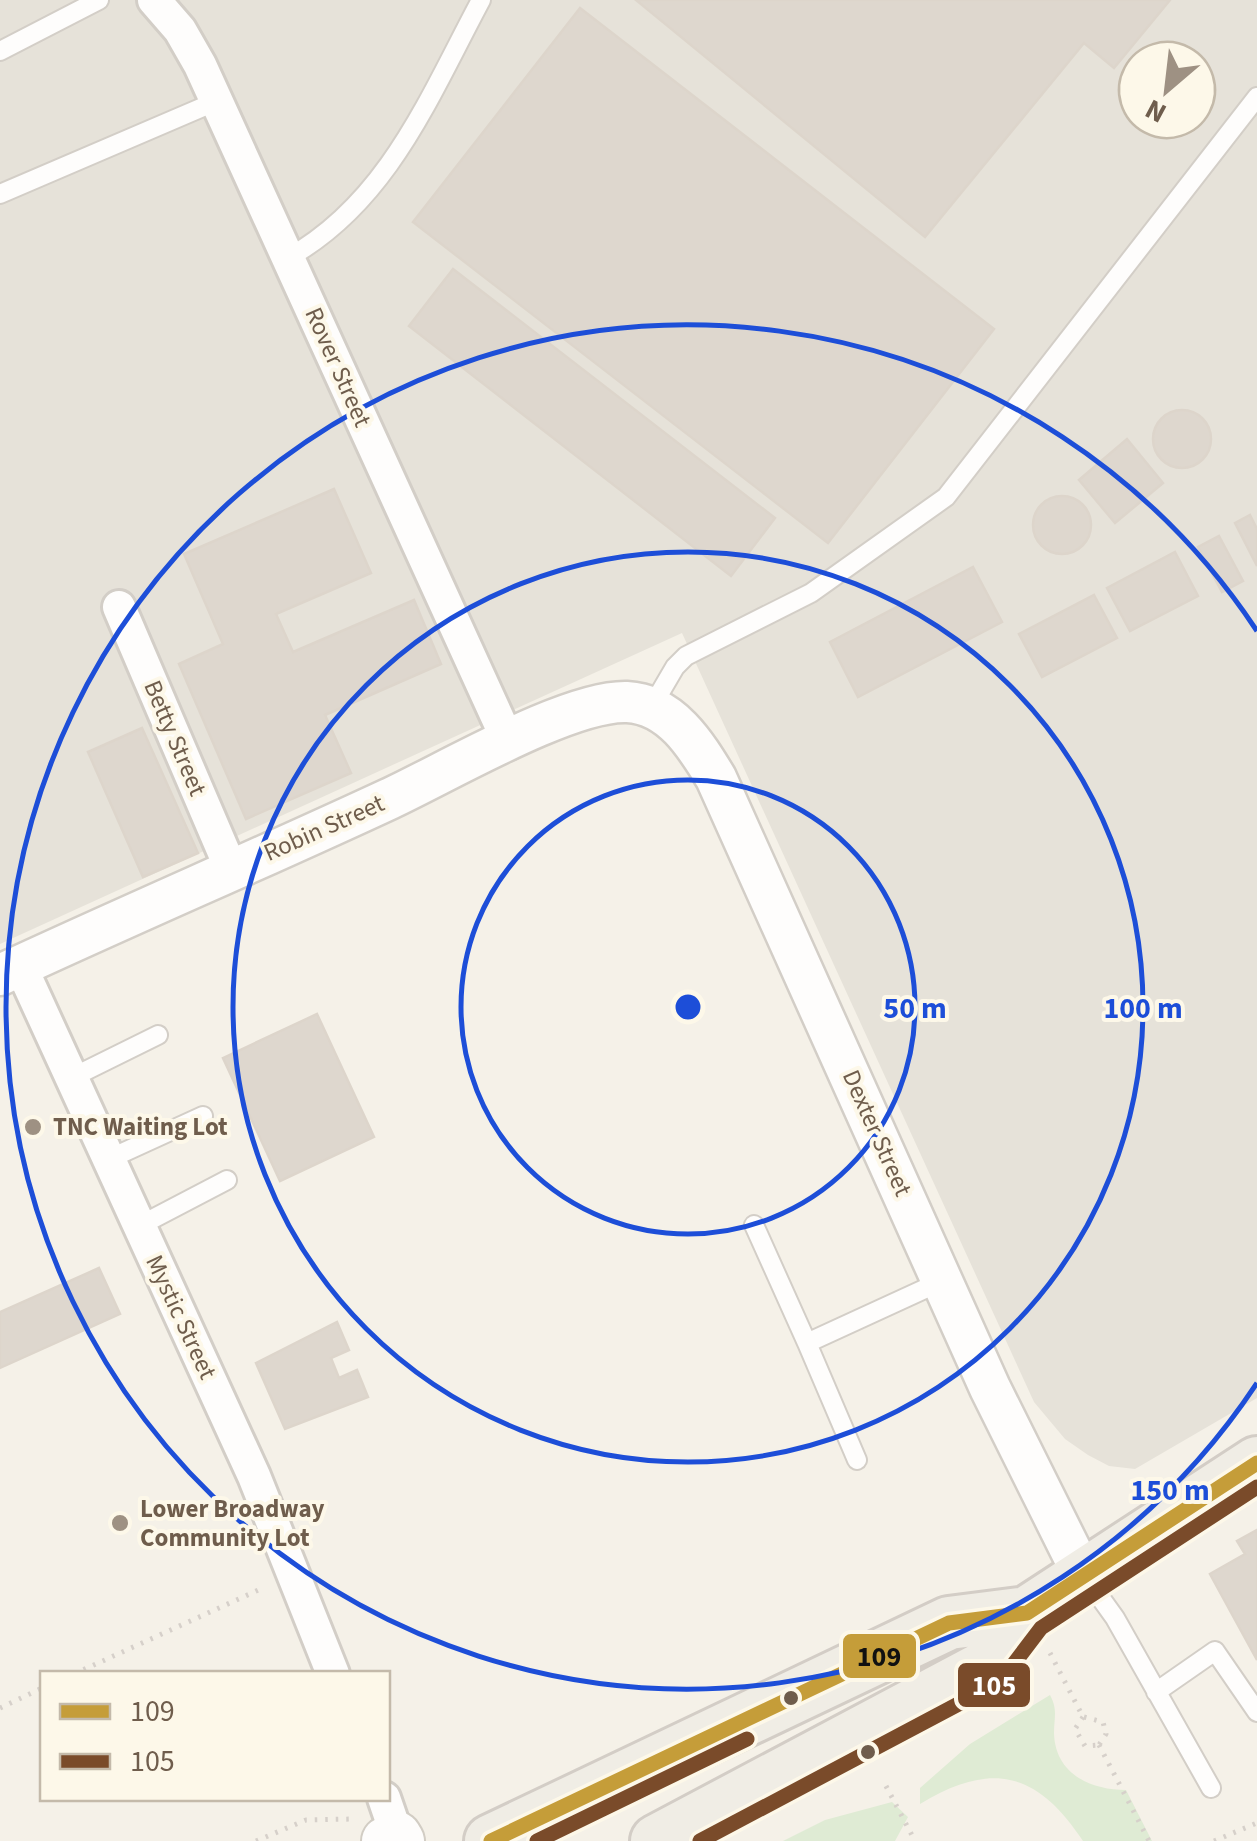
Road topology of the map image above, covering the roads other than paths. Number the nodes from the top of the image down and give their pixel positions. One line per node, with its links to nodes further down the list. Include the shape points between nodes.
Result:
1 (99, 0): 4 (lane)
2 (154, 0): 6 (street, Rover Street, via 192,48)
3 (481, 0): 8 (lane, via 395,161 357,208)
4 (0, 52)
5 (1257, 97): 10 (lane, via 946,497 811,593 686,656)
6 (217, 100): 7 (lane); 8 (street, Rover Street)
7 (0, 194)
8 (288, 258): 11 (street, Rover Street)
9 (119, 607): 12 (street, Betty Street)
10 (650, 708): 11 (street, Robin Street, via 610,703 559,715); 21 (street, Dexter Street, via 689,734 716,778)
11 (509, 742): 12 (street, Robin Street)
12 (231, 869): 13 (street, Robin Street)
13 (10, 970): 15 (street, Mystic Street)
14 (158, 1035): 15 (lane)
15 (72, 1078): 17 (street, Mystic Street)
16 (202, 1116): 17 (lane)
17 (109, 1160): 20 (street, Mystic Street)
18 (227, 1180): 20 (lane)
19 (754, 1225): 22 (lane)
20 (139, 1226): 27 (street, Mystic Street, via 254,1476)
21 (942, 1281): 22 (lane); 25 (street, Dexter Street)
22 (807, 1343): 23 (lane)
23 (857, 1460)
24 (1257, 1463): 25 (main road)
25 (1084, 1575): 26 (main road); 28 (lane)
26 (1027, 1612): 31 (main road, via 949,1623); 32 (main road, via 989,1665)
27 (333, 1671)
28 (1156, 1692): 29 (lane, via 1215,1650); 30 (lane)
29 (1257, 1712)
30 (1211, 1788)
31 (491, 1841)
32 (657, 1841)

